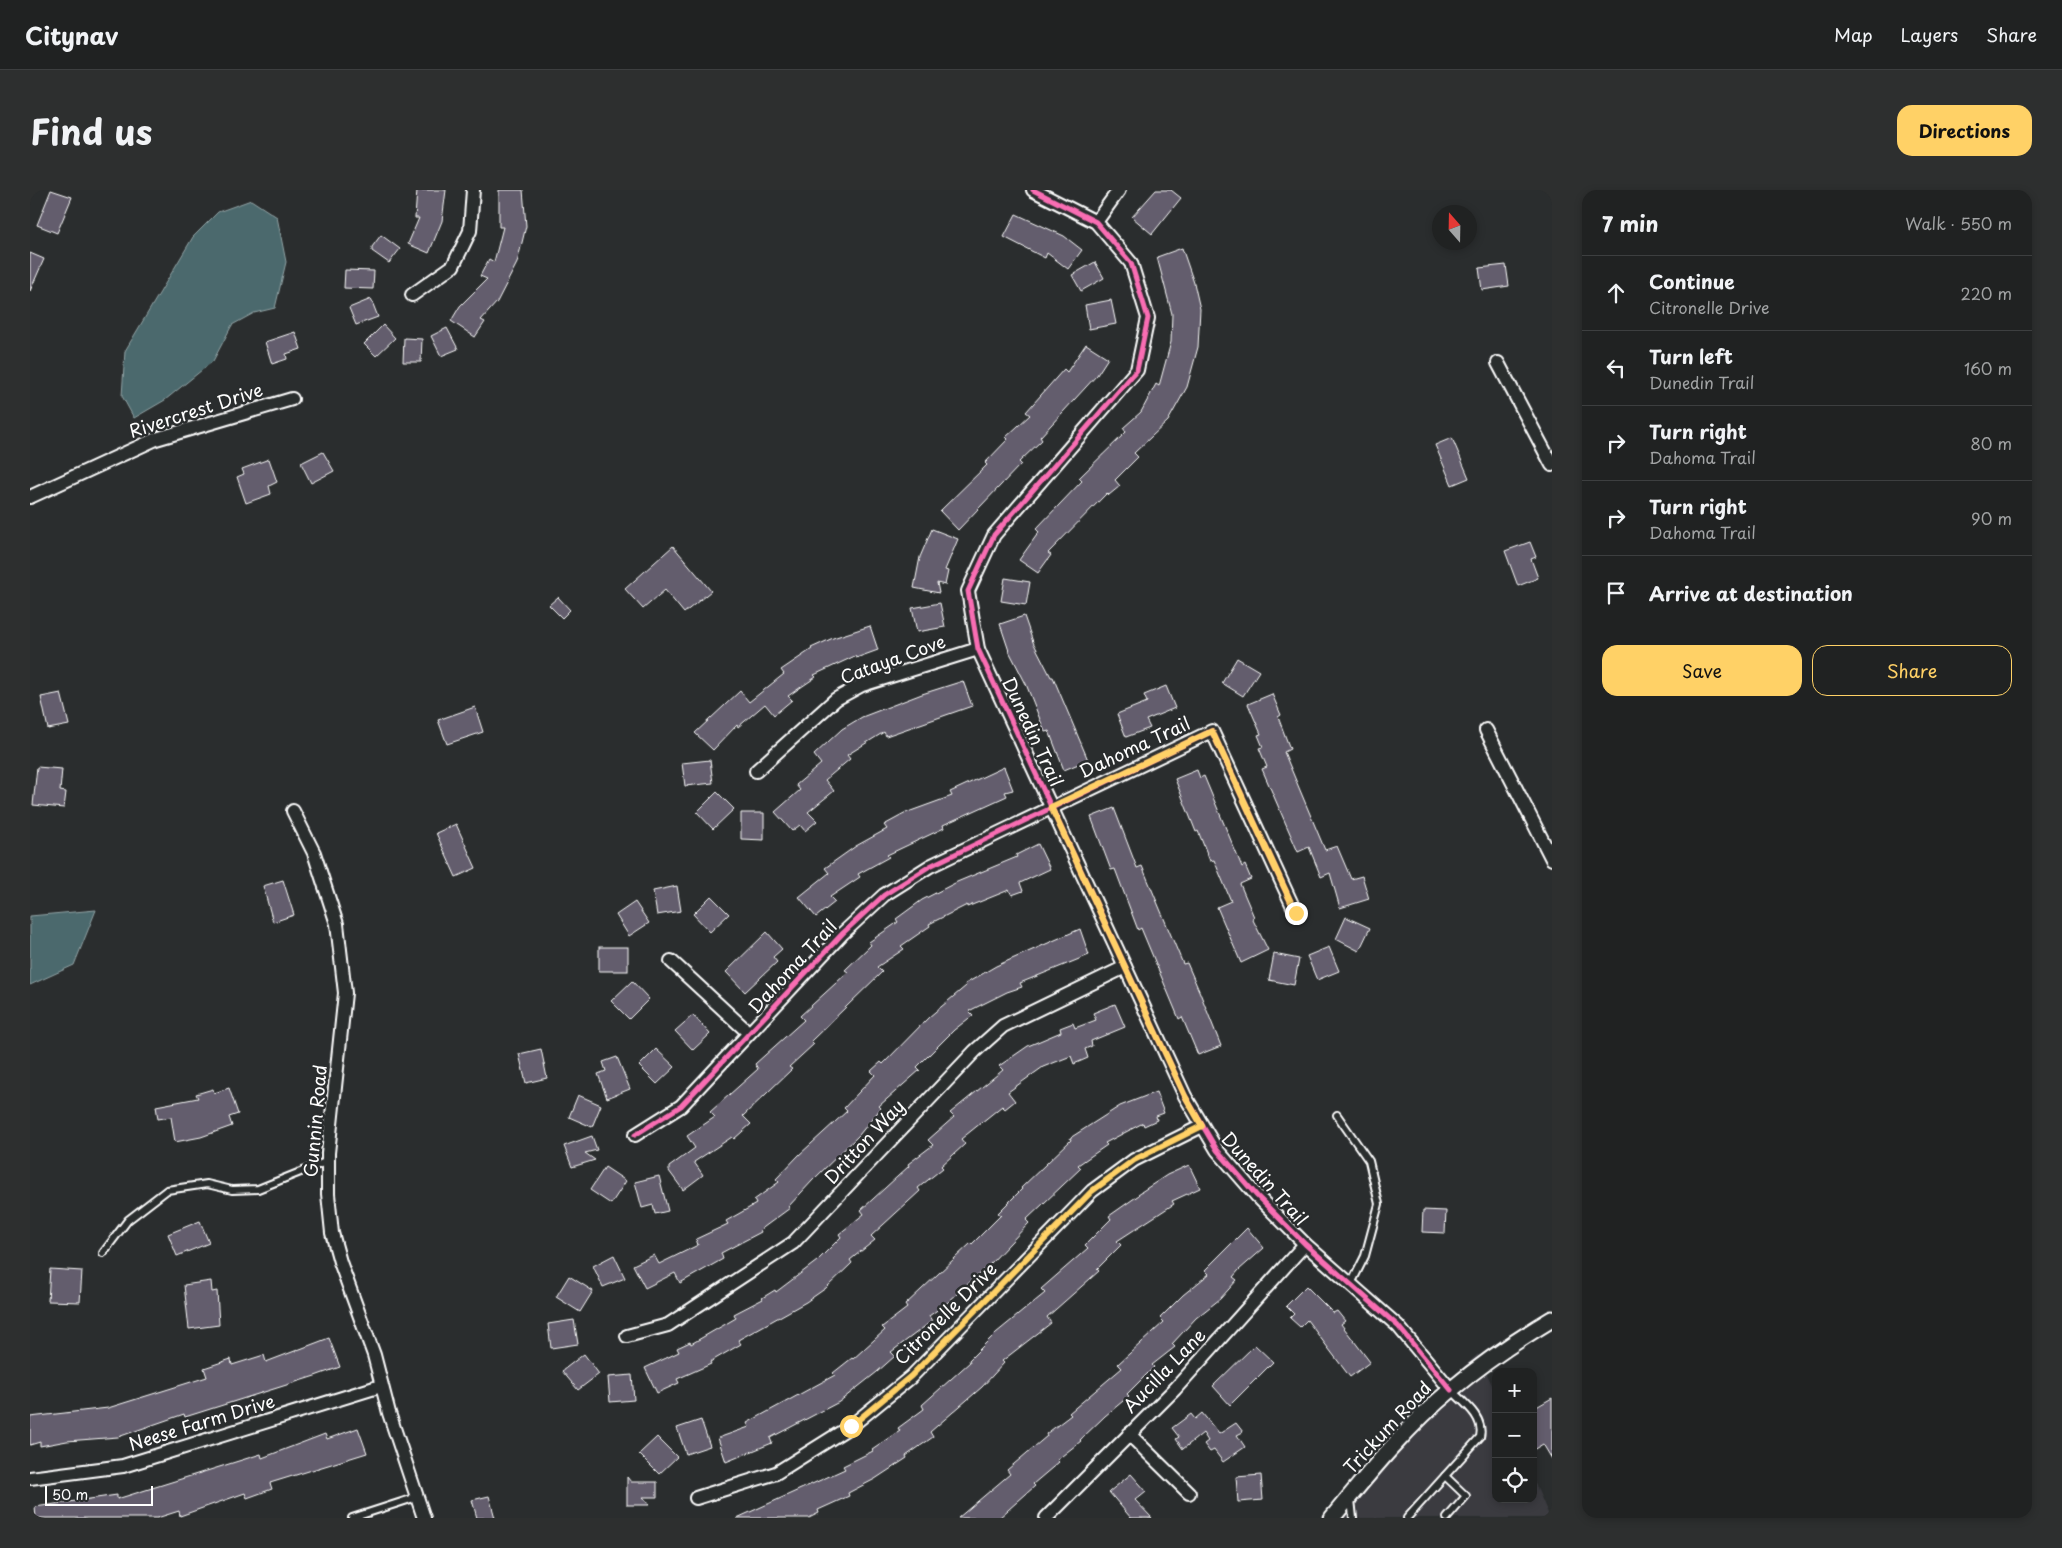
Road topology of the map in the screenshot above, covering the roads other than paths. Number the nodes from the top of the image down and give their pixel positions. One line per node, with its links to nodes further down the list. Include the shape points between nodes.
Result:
1 (473, 190): 5 (street, via 470,231 452,266)
2 (1033, 190): 4 (street, Dunedin Trail)
3 (1119, 190): 4 (street)
4 (1096, 222): 10 (street, Dunedin Trail, via 1131,263 1148,318 1136,370 994,534 968,591)
5 (412, 295)
6 (1498, 364): 8 (street)
7 (292, 399): 9 (street, Rivercrest Drive, via 156,439)
8 (1552, 466)
9 (30, 497)
10 (978, 649): 12 (street, Cataya Cove, via 862,686 836,699); 13 (street, Dunedin Trail)
11 (1486, 730): 15 (street)
12 (756, 771)
13 (1051, 807): 16 (street, Dahoma Trail, via 1212,731); 18 (street, Dunedin Trail); 19 (street, Dahoma Trail, via 930,866 884,895 843,933)
14 (294, 811): 23 (street, Gunnin Road, via 314,854 337,924 345,992 330,1115)
15 (1552, 858)
16 (1296, 913)
17 (671, 961): 19 (street)
18 (1125, 967): 21 (street, Dunedin Trail); 28 (street, Dritton Way, via 1003,1026 975,1051 793,1243 668,1325)
19 (749, 1033): 22 (street, Dahoma Trail, via 681,1106)
20 (1337, 1115): 26 (lane, via 1370,1161 1379,1204 1365,1256)
21 (1202, 1126): 24 (street, Dunedin Trail, via 1217,1150 1257,1196); 37 (street, Citronelle Drive, via 1134,1160 1092,1191 911,1376 851,1426 776,1473)
22 (635, 1135)
23 (328, 1161): 25 (lane, via 258,1189 232,1190 207,1184 167,1190 128,1220); 29 (street, Gunnin Road, via 332,1233 374,1355)
24 (1305, 1244): 26 (street, Dunedin Trail); 31 (street, Aucilla Lane, via 1175,1389)
25 (104, 1253)
26 (1351, 1284): 30 (street, Dunedin Trail, via 1398,1326)
27 (1552, 1319): 30 (street, Trickum Road, via 1496,1354)
28 (627, 1336)
29 (381, 1386): 33 (street, Neese Farm Drive, via 123,1466); 36 (street, Gunnin Road)
30 (1451, 1390): 32 (lane, via 1471,1409 1482,1429 1480,1436); 35 (street, Trickum Road, via 1417,1422)
31 (1129, 1434): 34 (street); 40 (street, Aucilla Lane)
32 (1445, 1476): 43 (lane); 44 (lane, via 1466,1496)
33 (30, 1478)
34 (1189, 1493)
35 (1351, 1495): 41 (street, Trickum Road); 42 (lane)
36 (417, 1497): 38 (lane); 39 (street, Gunnin Road)
37 (696, 1498)
38 (352, 1518)
39 (424, 1518)
40 (1046, 1518)
41 (1332, 1518)
42 (1353, 1518)
43 (1407, 1518)
44 (1447, 1518)

